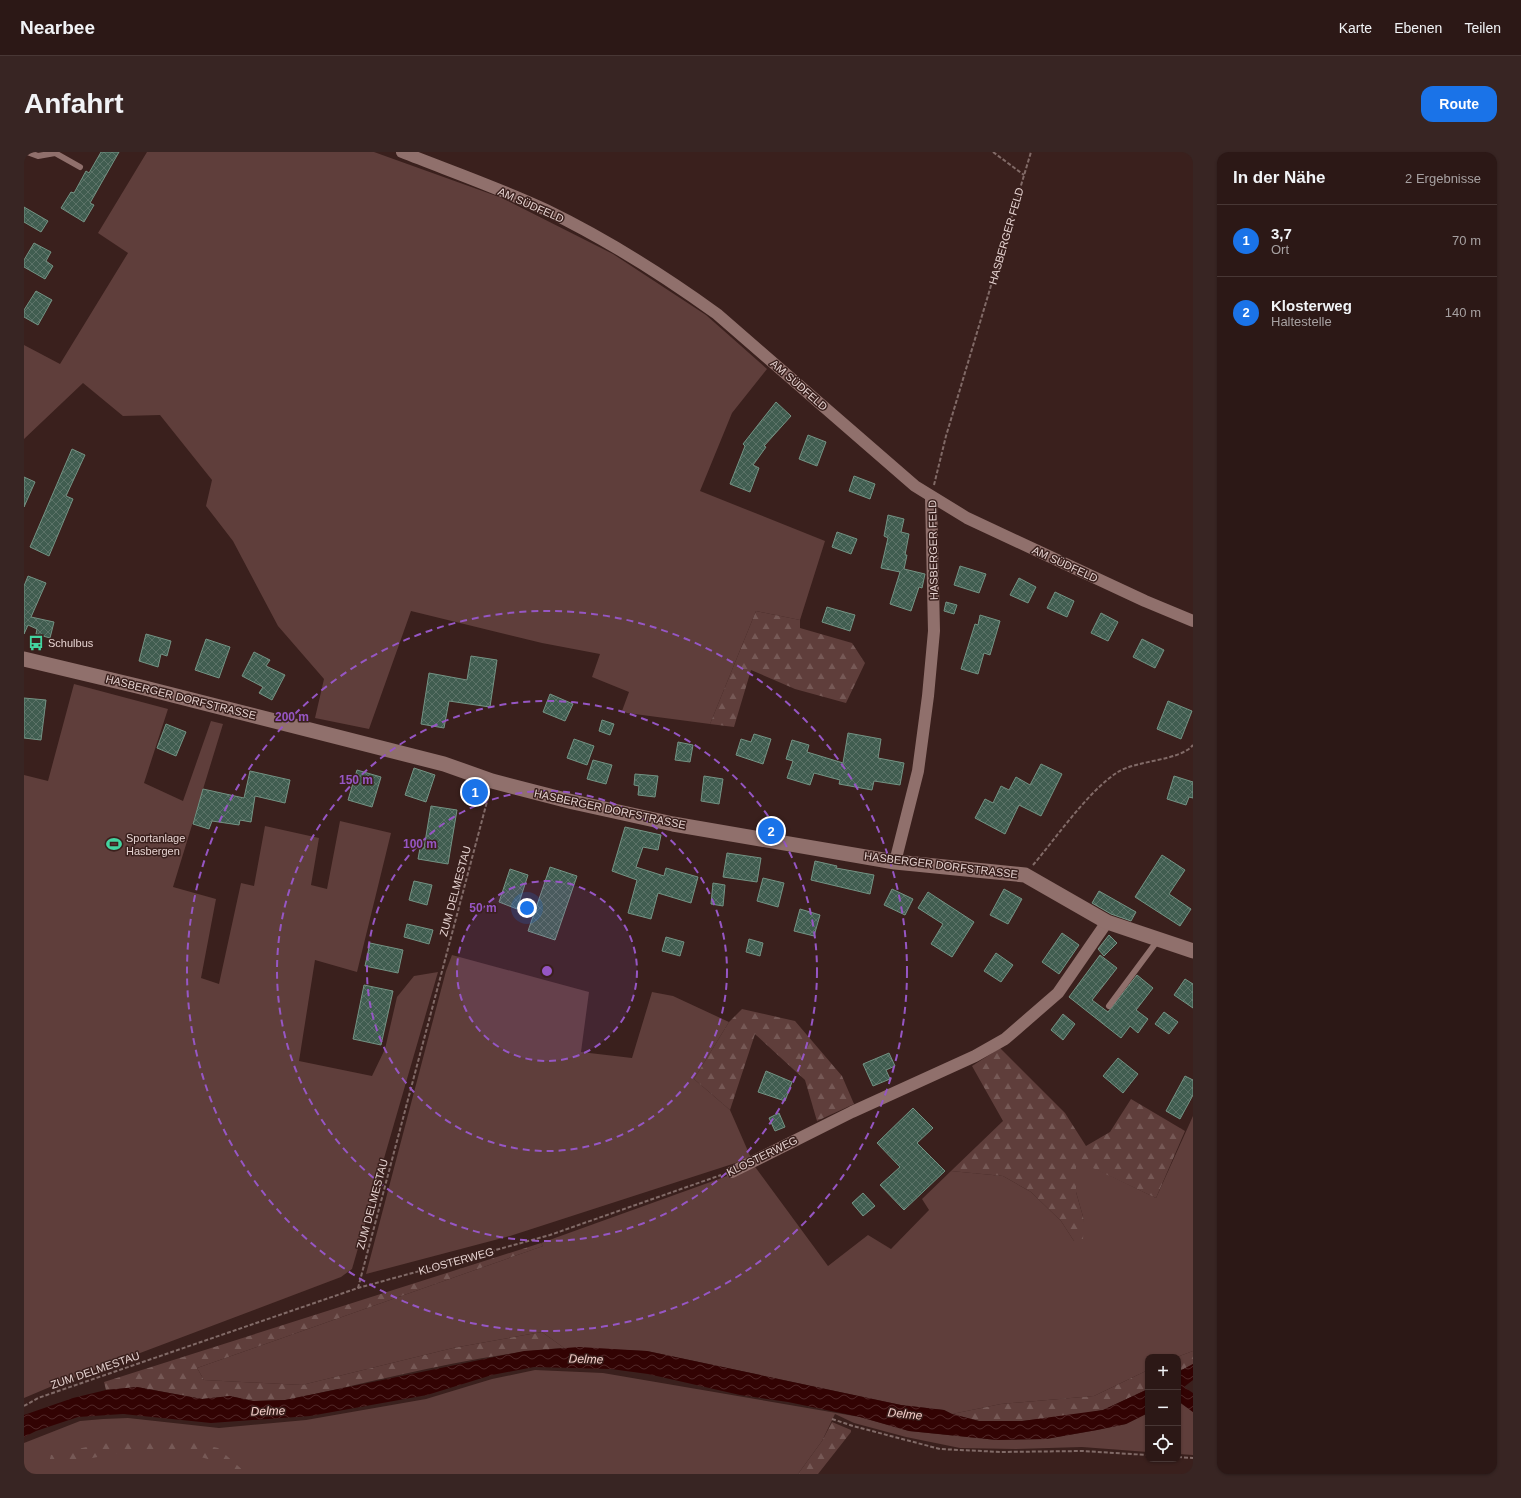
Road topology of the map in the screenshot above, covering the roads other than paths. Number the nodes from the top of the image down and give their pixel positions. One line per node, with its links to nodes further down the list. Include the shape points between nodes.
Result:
1 (27, 152): 3 (lane, via 38,156 55,153)
2 (402, 152): 4 (street, AM SÜDFELD, via 546,210 584,229 689,294 717,314 915,486)
3 (80, 167)
4 (931, 497): 5 (street, AM SÜDFELD, via 967,518); 7 (street, HASBERGER FELD, via 934,631 928,696 918,771)
5 (1193, 621)
6 (24, 659): 7 (street, HASBERGER DORFSTRASSE, via 444,764 492,781 573,802 672,824)
7 (895, 862): 8 (street, HASBERGER DORFSTRASSE, via 1025,875)
8 (1107, 922): 9 (street, HASBERGER DORFSTRASSE); 12 (street, KLOSTERWEG, via 1058,993 1005,1039 975,1056 852,1112)
9 (1158, 940): 10 (street, HASBERGER DORFSTRASSE); 11 (lane)
10 (1193, 951)
11 (1109, 1006)
12 (732, 1172)

